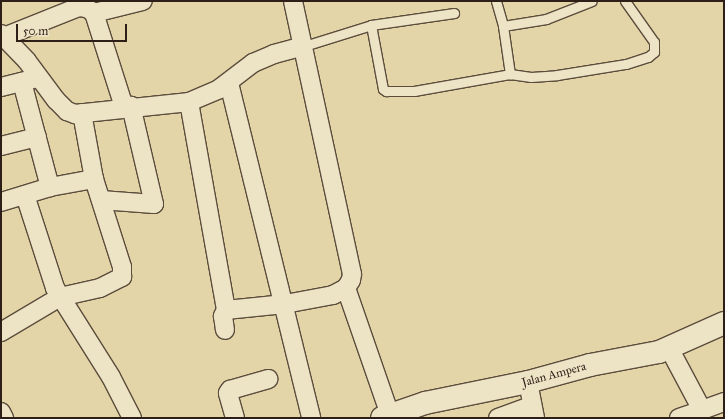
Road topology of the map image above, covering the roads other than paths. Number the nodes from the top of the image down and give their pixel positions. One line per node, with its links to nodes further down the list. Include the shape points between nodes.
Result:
1 (144, 1): 6 (street)
2 (293, 1): 11 (street)
3 (496, 1): 9 (lane)
4 (592, 1): 9 (lane, via 546,19)
5 (625, 1): 12 (lane, via 654,42 654,52 648,57 626,64 557,75 531,77)
6 (94, 13): 10 (street, via 79,7); 17 (street)
7 (454, 13): 8 (lane)
8 (371, 25): 11 (lane); 12 (lane, via 380,83 386,91 414,91)
9 (503, 26): 12 (lane)
10 (2, 36): 13 (street, via 15,47)
11 (301, 47): 14 (street, via 253,63 239,72); 26 (street, via 352,274)
12 (510, 74)
13 (30, 80): 15 (street); 18 (street, via 67,111); 19 (street)
14 (229, 83): 16 (street); 28 (street)
15 (1, 87)
16 (189, 102): 17 (street); 29 (street)
17 (127, 107): 18 (street); 24 (street, via 154,204)
18 (82, 113): 21 (street)
19 (37, 137): 20 (street); 22 (street)
20 (1, 146)
21 (94, 179): 22 (street); 24 (street)
22 (50, 187): 23 (street)
23 (25, 195): 25 (street); 27 (street, via 52,281)
24 (101, 200): 27 (street, via 122,267 122,277 100,288)
25 (1, 202)
26 (346, 288): 28 (street, via 333,295); 40 (street)
27 (60, 297): 32 (street); 42 (street, via 111,377)
28 (285, 304): 29 (street); 44 (street)
29 (226, 310): 31 (street, via 223,316)
30 (724, 323): 33 (street, Jalan Ampera)
31 (225, 330)
32 (1, 332)
33 (668, 348): 35 (street, Jalan Ampera); 37 (street)
34 (268, 379): 43 (street, via 230,390 228,393)
35 (528, 382): 39 (street); 40 (street, Jalan Ampera, via 425,402)
36 (724, 402): 37 (street)
37 (702, 410): 46 (street)
38 (1, 412): 41 (street)
39 (533, 412): 45 (street)
40 (386, 417)
41 (4, 418)
42 (132, 418)
43 (234, 418)
44 (311, 418)
45 (498, 418)
46 (679, 418)

